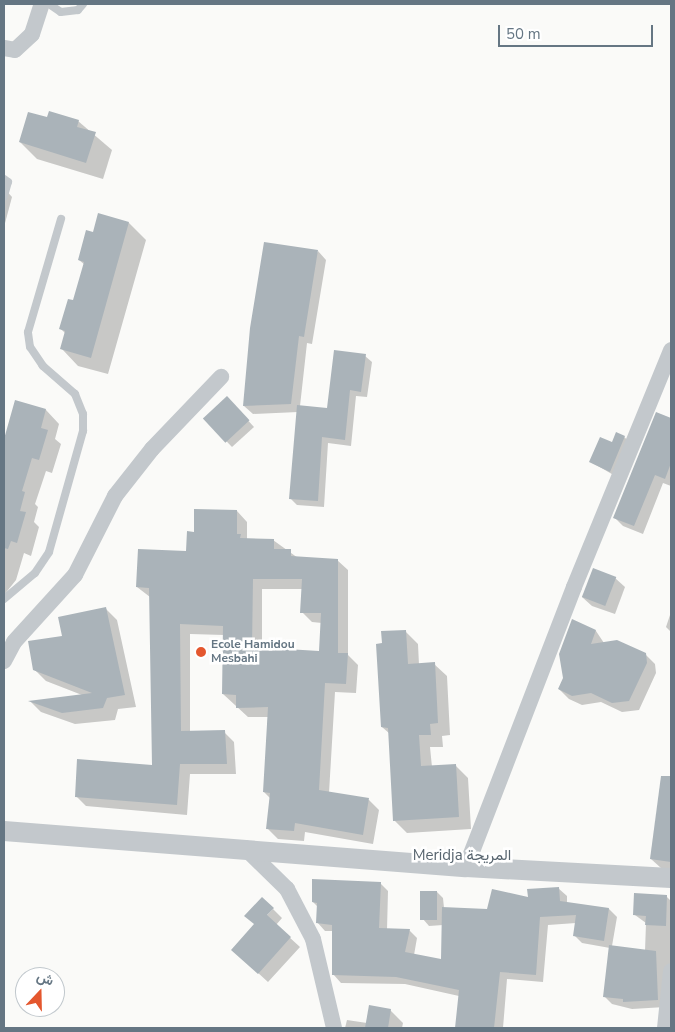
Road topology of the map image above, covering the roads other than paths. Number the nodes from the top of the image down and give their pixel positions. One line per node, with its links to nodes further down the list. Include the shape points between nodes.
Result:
1 (42, 4): 4 (street, via 32,34 15,50)
2 (49, 4): 3 (lane, via 61,12 78,10)
3 (83, 4)
4 (4, 48)
5 (4, 179): 6 (lane, via 8,182)
6 (4, 196)
7 (61, 219): 10 (lane, via 28,332 30,347 43,366 75,394 83,414 83,431 49,552 35,572)
8 (671, 350): 14 (street, via 574,586)
9 (221, 377): 11 (street, via 152,449 115,496 75,575 14,642)
10 (4, 600)
11 (4, 661)
12 (4, 831): 13 (street)
13 (245, 848): 14 (street); 17 (street, via 287,889 313,939)
14 (466, 867): 15 (street)
15 (671, 878)
16 (671, 971): 18 (street)
17 (334, 1028)
18 (664, 1028)

